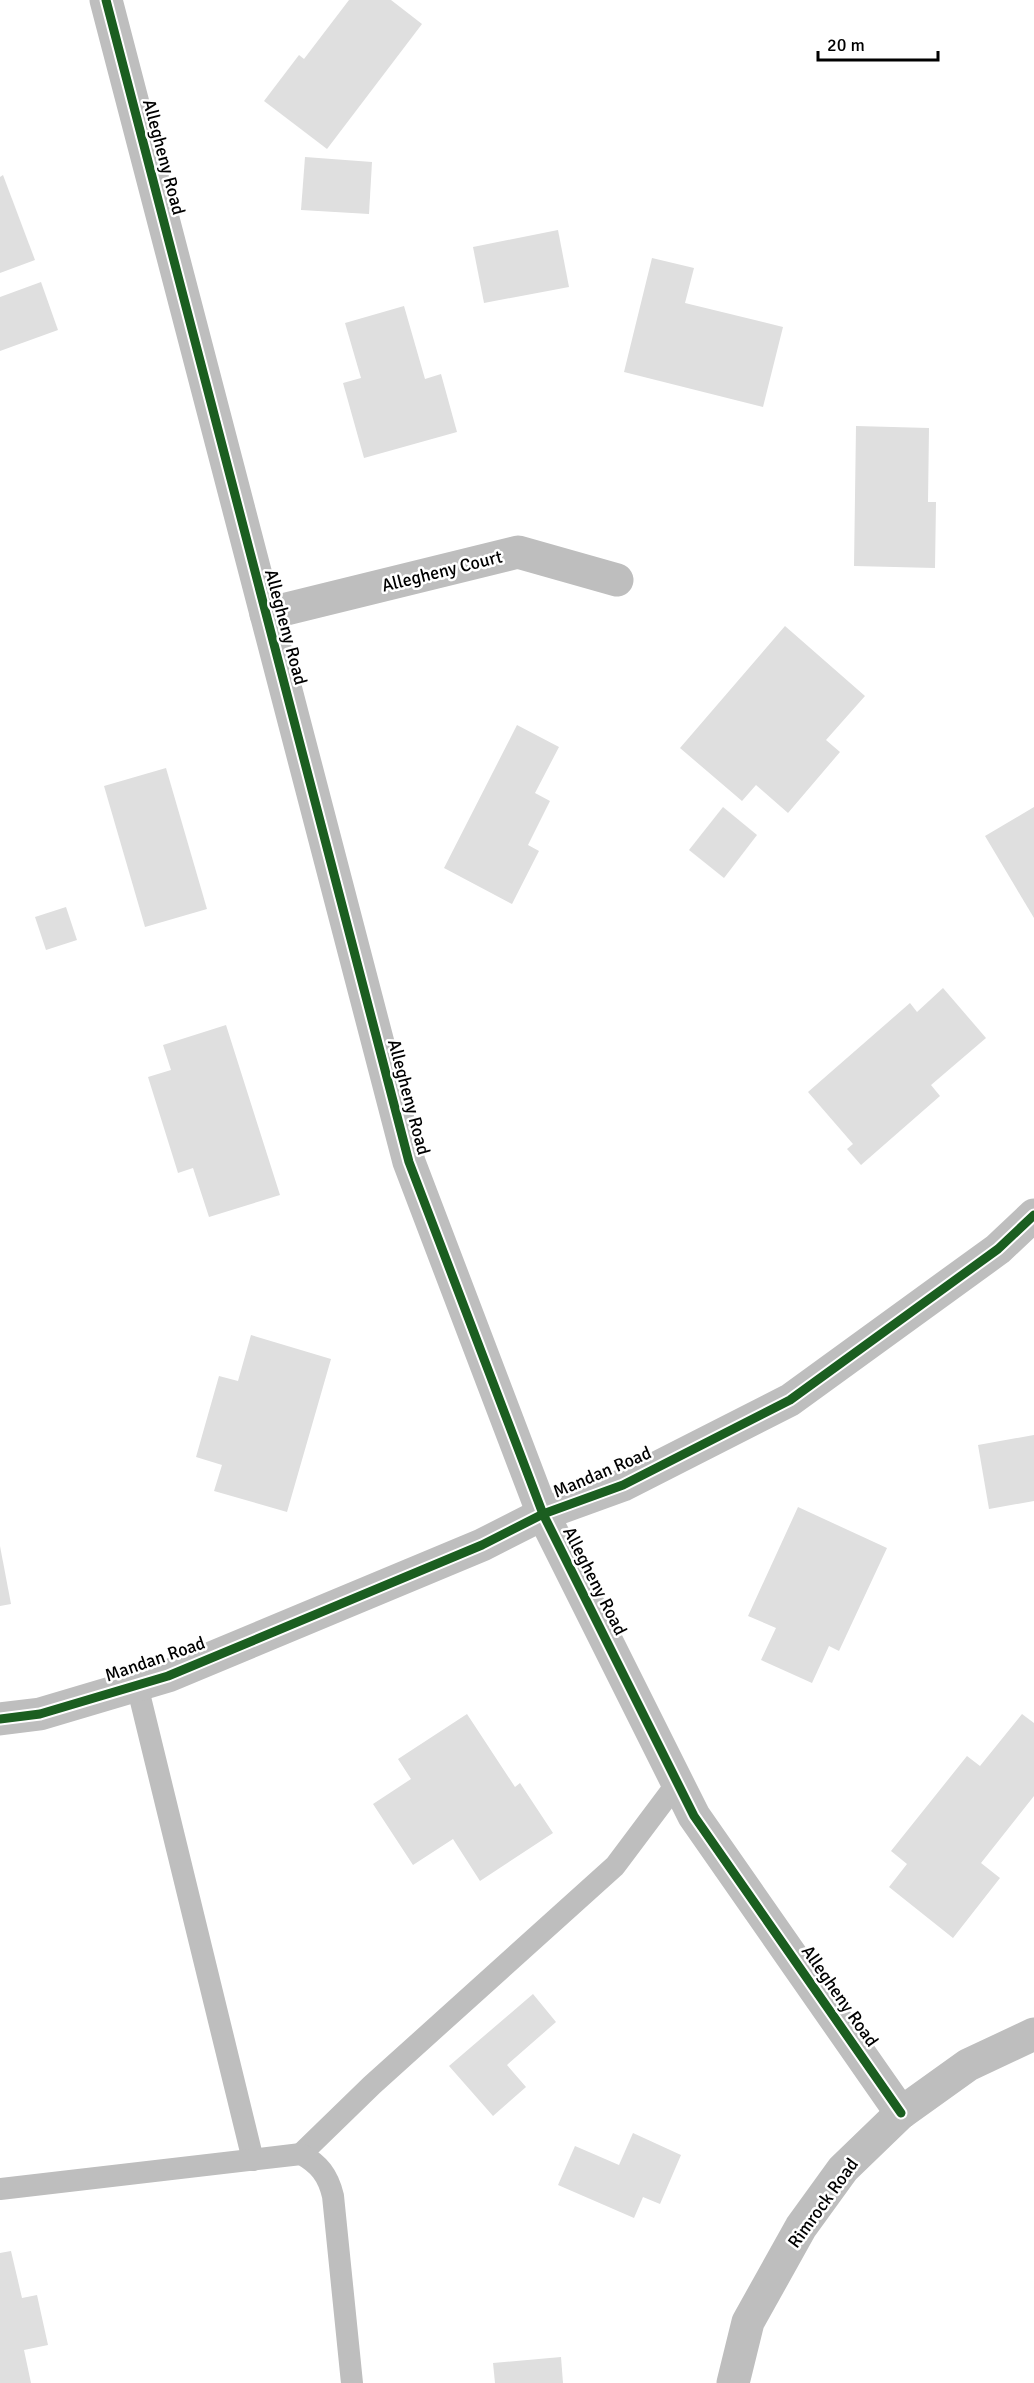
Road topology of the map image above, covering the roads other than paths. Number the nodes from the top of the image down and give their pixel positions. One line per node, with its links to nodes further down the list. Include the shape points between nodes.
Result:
1 (106, 0): 3 (street, Allegheny Road)
2 (617, 580): 3 (street, Allegheny Court, via 518,552)
3 (266, 614): 5 (street, Allegheny Road, via 409,1162)
4 (1034, 1215): 5 (street, Mandan Road, via 998,1249 790,1400 622,1485)
5 (543, 1514): 6 (street, Mandan Road, via 483,1545 168,1676); 8 (street, Allegheny Road)
6 (136, 1685): 7 (street, Mandan Road, via 40,1714); 12 (lane)
7 (0, 1719)
8 (678, 1782): 10 (street, Allegheny Road, via 694,1816); 11 (lane, via 615,1866)
9 (1034, 2034): 10 (street, Rimrock Road, via 968,2065)
10 (901, 2113): 15 (street, Rimrock Road, via 843,2169 801,2227 748,2322)
11 (300, 2154): 12 (lane); 14 (lane, via 322,2170 333,2196)
12 (253, 2160): 13 (lane)
13 (0, 2189)
14 (352, 2383)
15 (733, 2383)

